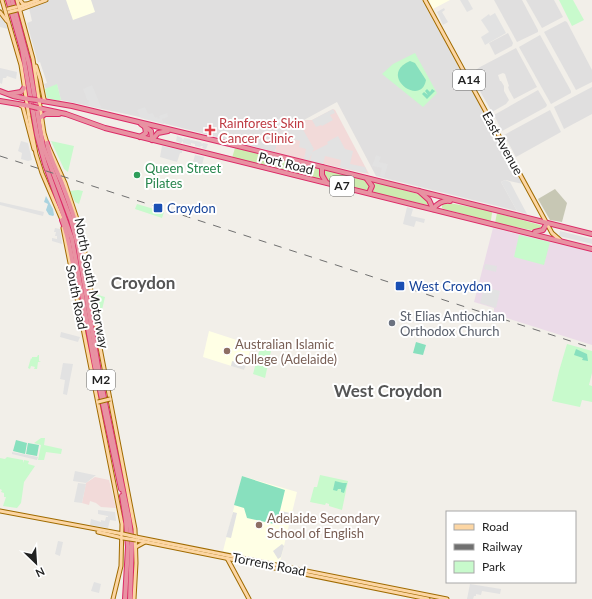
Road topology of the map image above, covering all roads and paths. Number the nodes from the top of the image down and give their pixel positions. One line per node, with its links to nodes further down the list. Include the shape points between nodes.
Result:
1 (8, 0): 53 (highway, North South Motorway / M2, via 23,56 37,135 72,239)
2 (12, 0): 52 (highway, North South Motorway / M2, via 29,64 43,146 71,220)
3 (19, 0): 8 (main road); 10 (main road, South Road)
4 (38, 0): 8 (main road)
5 (46, 0): 8 (main road)
6 (425, 0): 46 (main road, East Avenue / A14)
7 (3, 1): 9 (main road); 11 (main road, South Road)
8 (27, 5): 10 (main road); 13 (main road)
9 (0, 8): 11 (main road)
10 (18, 8): 11 (main road, bridge); 13 (main road, South Road)
11 (7, 10): 12 (main road); 14 (main road, South Road)
12 (0, 12): 14 (main road)
13 (22, 15): 15 (main road, South Road)
14 (9, 25): 16 (main road, South Road, via 21,64)
15 (33, 59): 20 (main road, South Road); 22 (main road)
16 (24, 88): 18 (highway, via 21,92); 19 (main road, South Road)
17 (0, 91): 18 (highway, Port Road / A7)
18 (7, 94): 19 (highway, Port Road / A7)
19 (27, 99): 20 (highway, Port Road / A7, bridge); 24 (main road, South Road)
20 (38, 100): 22 (highway, Port Road / A7); 25 (main road, South Road)
21 (0, 101): 23 (highway, Port Road / A7)
22 (47, 102): 28 (highway, Port Road / A7)
23 (18, 104): 24 (highway, Port Road / A7); 34 (main road, via 23,108)
24 (28, 106): 25 (highway, Port Road / A7, bridge); 34 (main road, South Road)
25 (39, 108): 26 (highway, Port Road / A7); 27 (main road, South Road)
26 (66, 114): 27 (highway, via 45,114); 31 (highway, Port Road / A7)
27 (41, 117): 33 (main road, South Road)
28 (141, 123): 29 (highway); 30 (highway, Port Road / A7)
29 (145, 127): 31 (highway, via 146,133); 32 (highway, via 151,131)
30 (173, 131): 32 (highway, via 160,132); 35 (highway, Port Road / A7)
31 (140, 137): 32 (highway, Port Road / A7)
32 (152, 140): 37 (highway, Port Road / A7)
33 (47, 143): 52 (highway, via 79,234); 54 (main road, South Road, via 66,183 81,232)
34 (36, 154): 44 (main road, South Road)
35 (322, 167): 36 (highway, Port Road / A7); 37 (highway, via 322,175)
36 (366, 178): 38 (highway, Port Road / A7); 39 (highway, via 372,186)
37 (326, 182): 39 (highway, Port Road / A7)
38 (419, 191): 40 (highway, Port Road / A7); 42 (highway, via 429,200)
39 (369, 193): 42 (highway, Port Road / A7)
40 (458, 201): 41 (highway); 45 (highway, Port Road / A7)
41 (442, 202): 42 (highway); 43 (highway, via 440,206)
42 (433, 209): 43 (highway, Port Road / A7)
43 (446, 212): 48 (highway, Port Road / A7)
44 (62, 220): 53 (highway); 55 (main road, South Road)
45 (539, 221): 46 (highway, Port Road / A7); 47 (highway)
46 (547, 223): 47 (highway); 49 (highway, Port Road / A7); 50 (main road, A14, via 554,236)
47 (544, 230): 48 (highway)
48 (532, 233): 50 (highway, Port Road / A7)
49 (592, 234)
50 (562, 241): 51 (highway, Port Road / A7)
51 (592, 249)
52 (83, 278): 72 (highway, North South Motorway / M2, via 129,519 132,548)
53 (82, 296): 71 (highway, North South Motorway / M2, via 126,521 128,547)
54 (110, 400): 55 (main road, bridge); 57 (main road, South Road)
55 (98, 402): 58 (main road, South Road)
56 (0, 511): 59 (main road, Torrens Road)
57 (134, 522): 61 (main road, South Road); 62 (main road)
58 (122, 528): 59 (main road); 60 (main road, South Road)
59 (114, 534): 60 (main road, Torrens Road); 64 (main road)
60 (123, 536): 61 (main road, Torrens Road, bridge); 64 (main road, South Road)
61 (136, 538): 62 (main road, Torrens Road); 63 (main road, Torrens Road); 65 (main road, South Road)
62 (140, 538): 66 (main road, Torrens Road)
63 (147, 542): 65 (main road); 66 (main road, Torrens Road)
64 (122, 546): 70 (main road, South Road, via 121,566)
65 (136, 547): 73 (main road, South Road)
66 (228, 557): 67 (main road, Torrens Road); 68 (main road, Torrens Road); 74 (main road)
67 (330, 579): 68 (main road, Torrens Road); 69 (main road)
68 (339, 579): 75 (main road, Torrens Road); 76 (main road, Torrens Road)
69 (332, 583)
70 (113, 599)
71 (125, 599)
72 (130, 599)
73 (134, 599)
74 (249, 599)
75 (428, 599)
76 (447, 599)

